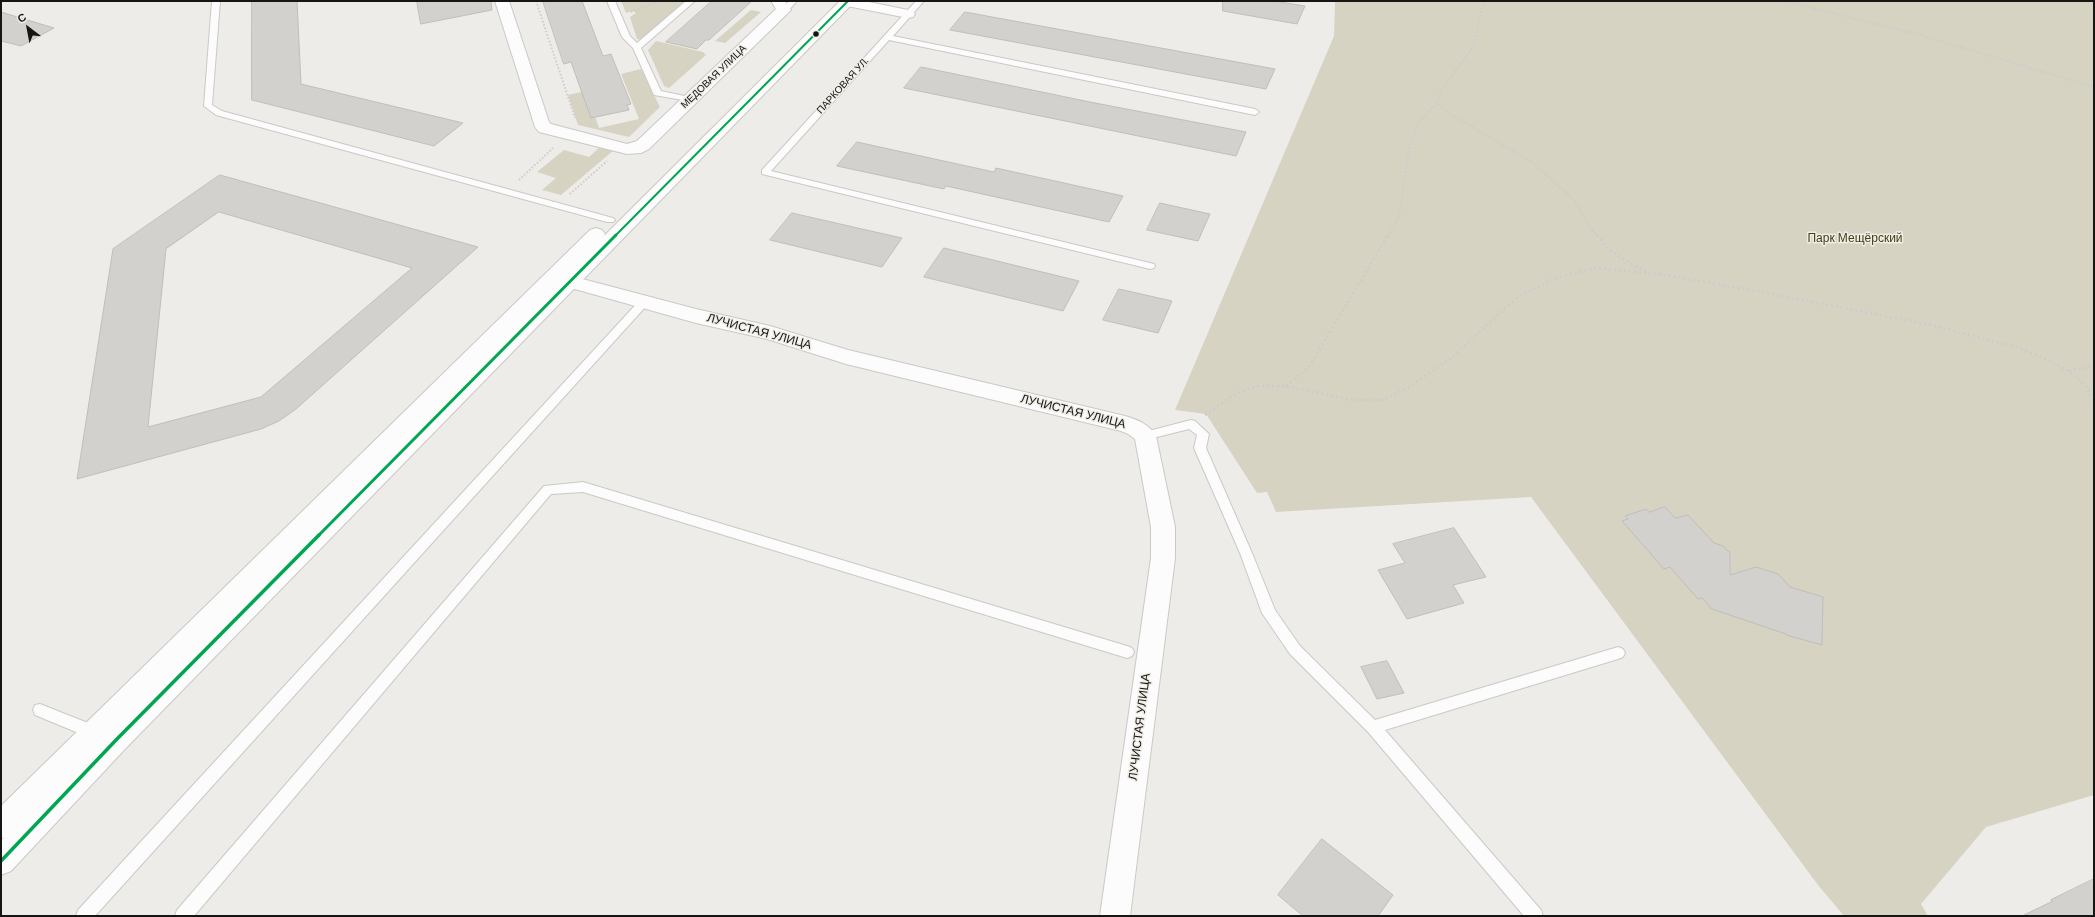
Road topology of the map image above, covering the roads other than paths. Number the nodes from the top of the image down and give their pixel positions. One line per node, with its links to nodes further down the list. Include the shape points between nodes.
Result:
1 (216, 1): 13 (lane, via 208,106 219,112)
2 (502, 1): 11 (street, МЕДОВАЯ УЛИЦА, via 541,124 548,130 572,130 628,148 643,145)
3 (611, 1): 10 (lane, via 626,37)
4 (691, 1): 10 (lane)
5 (842, 1): 8 (street); 13 (street); 15 (street)
6 (920, 1): 8 (lane, ПАРКОВАЯ УЛ.)
7 (785, 4): 11 (street, МЕДОВАЯ УЛИЦА)
8 (908, 14): 9 (lane, ПАРКОВАЯ УЛ.)
9 (887, 37): 12 (lane); 14 (lane, ПАРКОВАЯ УЛ., via 766,172)
10 (637, 47): 11 (lane, via 657,93)
11 (691, 100)
12 (1255, 112)
13 (610, 220): 22 (street)
14 (1150, 266)
15 (570, 282): 16 (street, ЛУЧИСТАЯ УЛИЦА); 24 (street, via 116,740)
16 (644, 302): 17 (street, ЛУЧИСТАЯ УЛИЦА, via 770,333 846,357 1125,424 1136,428); 25 (lane)
17 (1145, 436): 21 (lane, via 1191,424 1203,434 1200,448 1269,613 1295,650); 27 (street, ЛУЧИСТАЯ УЛИЦА, via 1163,527 1163,558)
18 (1127, 652): 26 (lane, via 583,487 548,489)
19 (1618, 653): 21 (lane)
20 (40, 710): 22 (lane)
21 (1373, 727): 28 (lane)
22 (94, 732): 23 (street)
23 (1, 824)
24 (1, 861)
25 (84, 916)
26 (184, 916)
27 (1115, 916)
28 (1535, 916)

